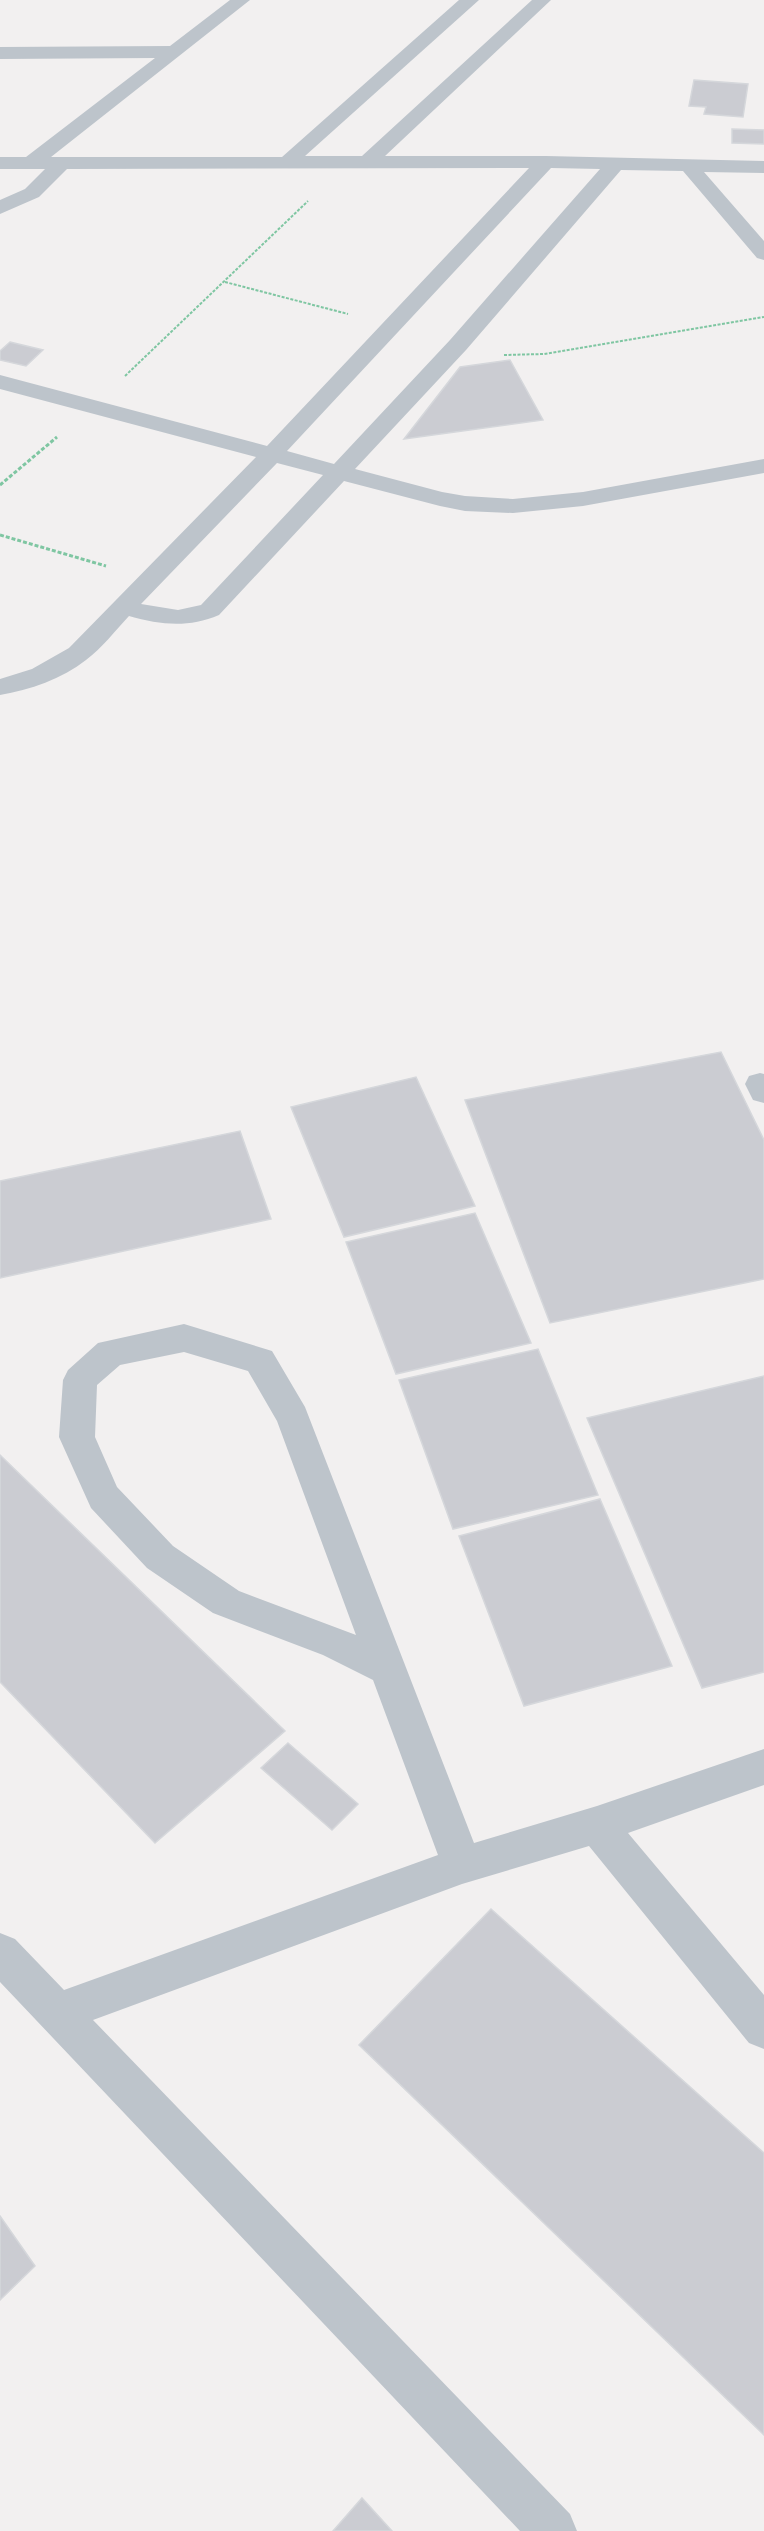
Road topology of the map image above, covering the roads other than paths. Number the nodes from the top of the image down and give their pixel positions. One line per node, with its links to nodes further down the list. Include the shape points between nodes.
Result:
1 (241, 0): 4 (street)
2 (470, 0): 11 (street)
3 (542, 0): 7 (street)
4 (173, 52): 5 (street); 6 (street)
5 (0, 53)
6 (31, 162): 9 (street); 10 (street)
7 (358, 162): 8 (street); 11 (street)
8 (546, 162): 12 (street); 18 (street)
9 (0, 163)
10 (62, 163): 11 (street); 15 (street, via 32,194)
11 (286, 163)
12 (615, 164): 13 (street); 20 (street, via 458,345)
13 (688, 165): 14 (street); 16 (street)
14 (764, 167)
15 (0, 208)
16 (764, 254)
17 (0, 382): 18 (street)
18 (271, 455): 20 (street); 21 (street)
19 (764, 466): 20 (street, via 516,508 464,504)
20 (339, 473): 21 (street, via 210,610 199,616 172,619)
21 (123, 607): 22 (street, via 78,654 57,668)
22 (0, 687)
23 (389, 1669): 23 (street, via 292,1417 260,1361 184,1338 110,1353 80,1380 77,1437 104,1497 160,1557 226,1602 336,1643); 26 (street)
24 (764, 1767): 25 (street)
25 (597, 1825): 26 (street); 29 (street)
26 (462, 1865): 28 (street)
27 (0, 1953): 28 (street)
28 (59, 2013): 30 (street)
29 (764, 2028)
30 (553, 2531)

